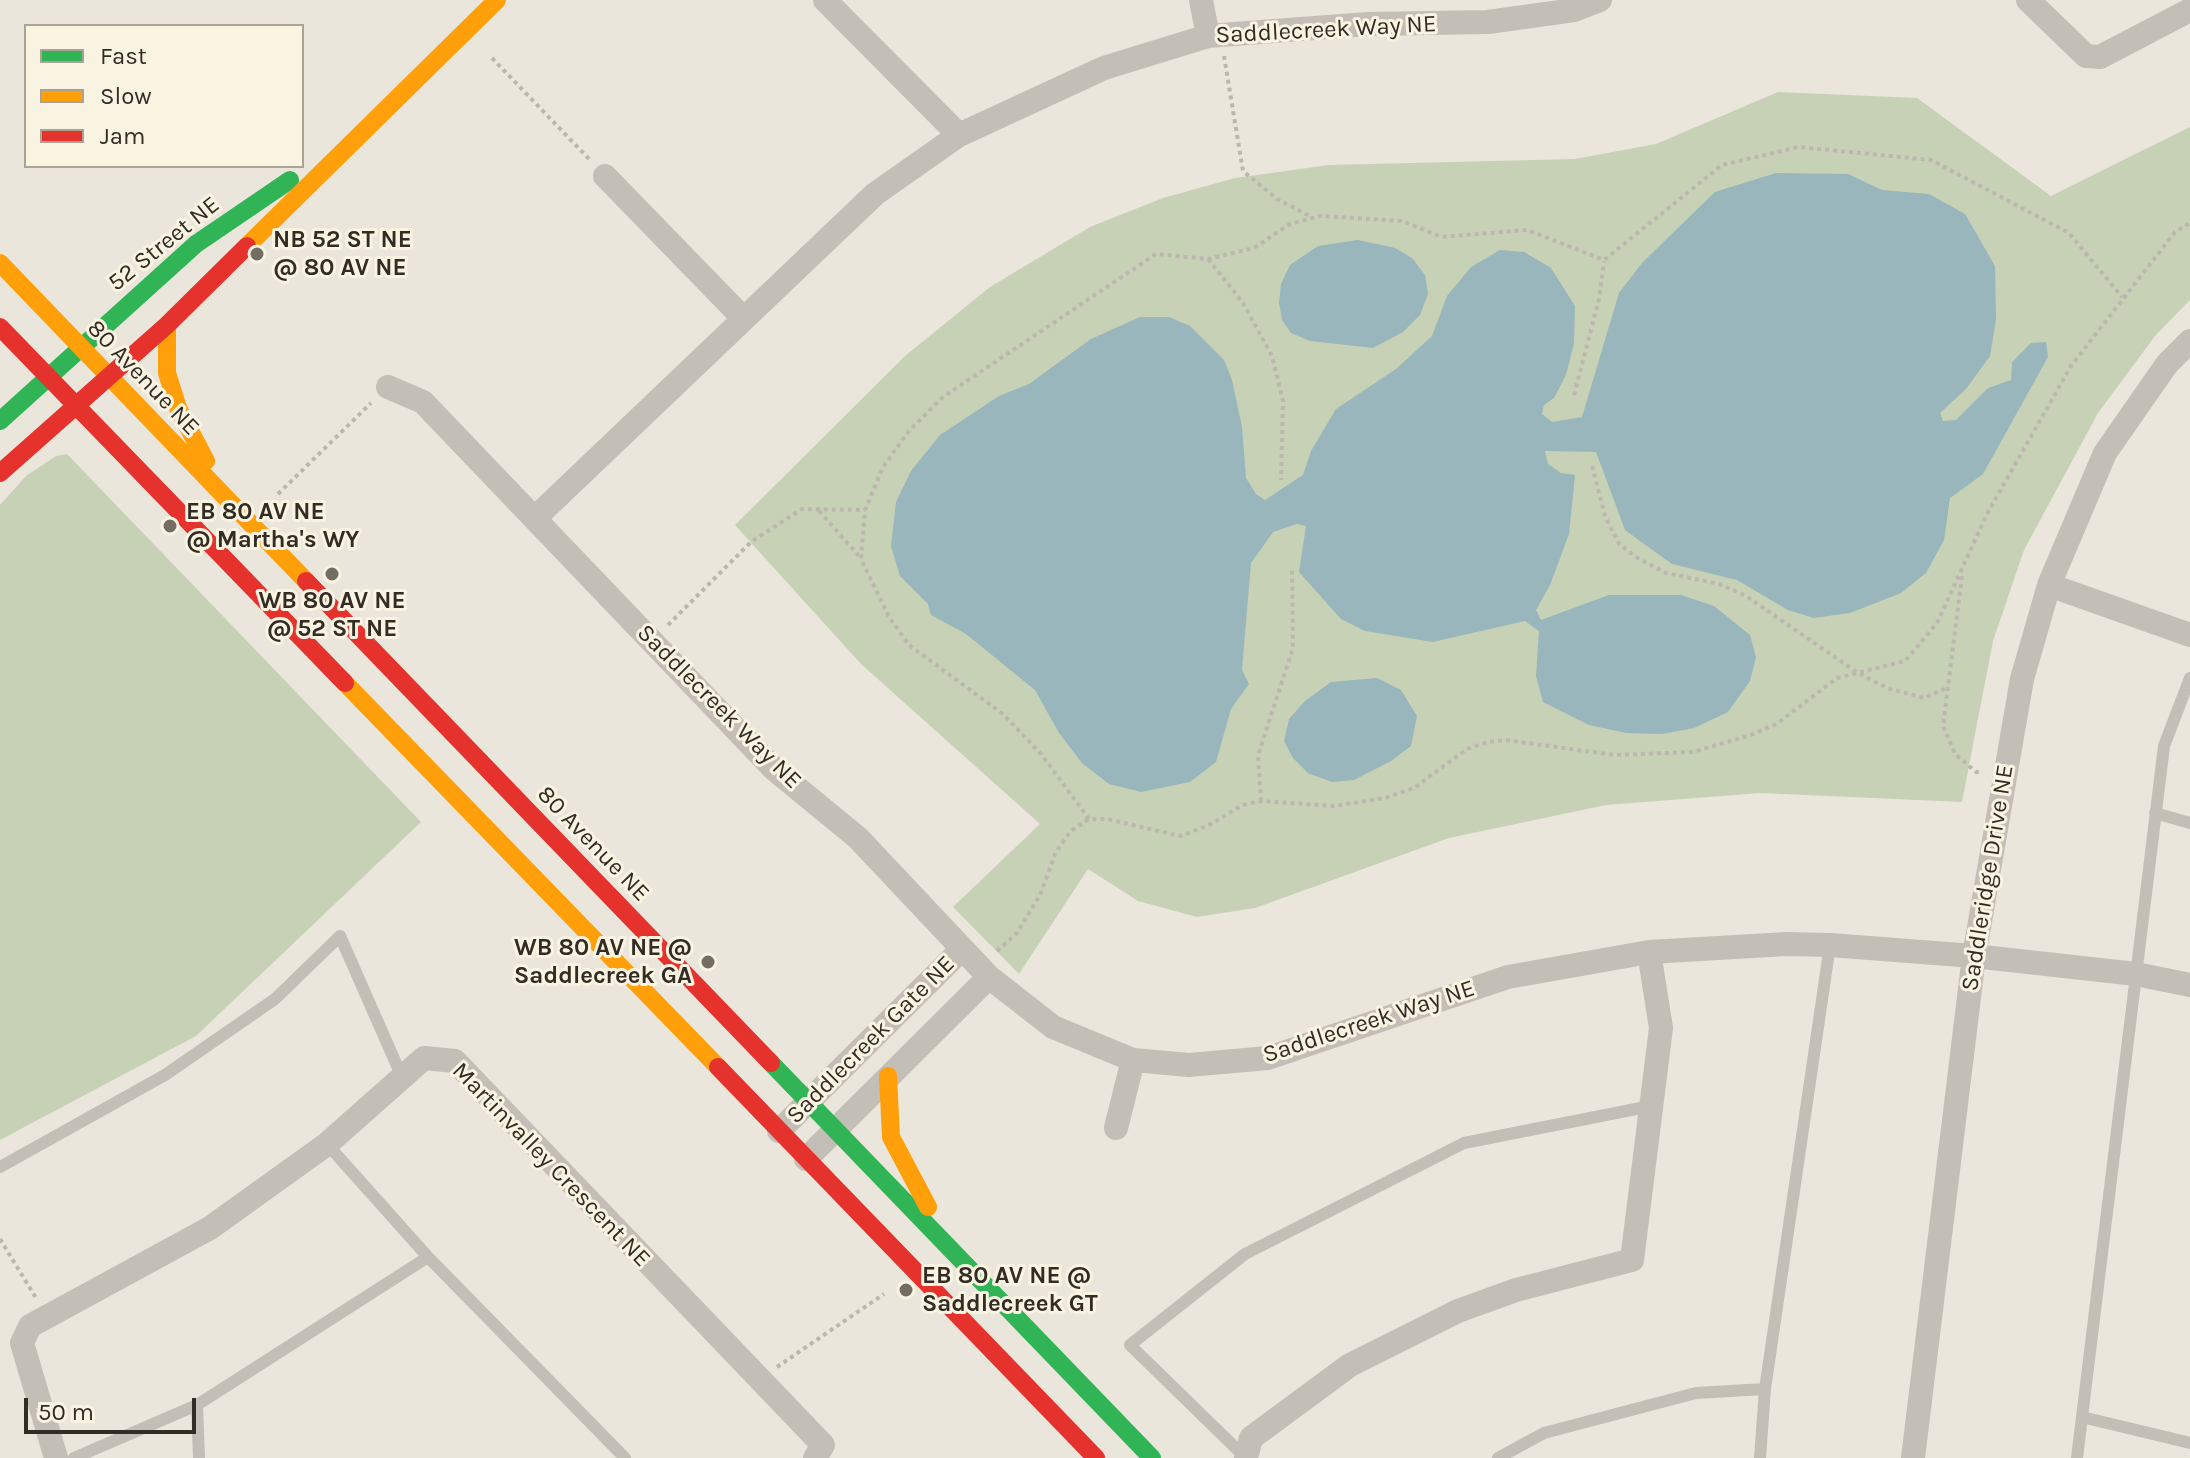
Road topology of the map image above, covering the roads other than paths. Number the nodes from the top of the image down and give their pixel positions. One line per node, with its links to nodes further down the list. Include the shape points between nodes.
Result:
1 (497, 0): 9 (main road, 52 Street NE)
2 (825, 0): 10 (street)
3 (1201, 0): 8 (street)
4 (1600, 0): 7 (street, Saddlecreek Way NE, via 1574,10)
5 (2028, 0): 6 (street, via 2086,56 2100,57)
6 (2190, 10)
7 (1487, 11): 8 (street, Saddlecreek Way NE)
8 (1218, 35): 10 (street, Saddlecreek Way NE, via 1104,68)
9 (359, 133): 14 (main road, 52 Street NE); 17 (main road, 52 Street NE, via 196,244)
10 (959, 135): 13 (street, Saddlecreek Way NE, via 875,194)
11 (605, 176): 13 (street)
12 (0, 263): 17 (main road, 80 Avenue NE)
13 (744, 319): 25 (street, Saddlecreek Way NE)
14 (167, 325): 18 (main road, 52 Street NE); 24 (main road, via 167,373 178,408)
15 (0, 327): 19 (main road)
16 (2190, 341): 26 (street, Saddleridge Drive NE, via 2167,364 2105,453)
17 (80, 346): 18 (main road, 80 Avenue NE); 19 (main road, 52 Street NE)
18 (108, 376): 21 (main road, 52 Street NE); 24 (main road, 80 Avenue NE)
19 (47, 377): 21 (main road); 22 (main road, 52 Street NE)
20 (388, 387): 25 (street, via 423,402)
21 (76, 406): 23 (main road, 52 Street NE); 45 (main road)
22 (0, 421)
23 (0, 473)
24 (225, 497): 41 (main road, 80 Avenue NE)
25 (535, 518): 32 (street, Saddlecreek Way NE, via 774,769 858,838)
26 (2049, 585): 27 (street); 34 (street, Saddleridge Drive NE, via 2022,679)
27 (2190, 635)
28 (2190, 678): 29 (lane, via 2164,746)
29 (2155, 813): 30 (lane); 35 (lane)
30 (2190, 823)
31 (1830, 945): 33 (street, Saddlecreek Way NE); 34 (street, Saddlecreek Way NE); 51 (lane)
32 (962, 949): 36 (street, Saddlecreek Way NE); 41 (street, Saddlecreek Gate NE)
33 (1649, 952): 38 (street, Saddlecreek Way NE, via 1508,977 1268,1058 1189,1065); 42 (street, via 1661,1028)
34 (1974, 956): 35 (street, Saddlecreek Way NE); 65 (street, Saddleridge Drive NE)
35 (2136, 974): 37 (street, Saddlecreek Way NE); 53 (lane)
36 (989, 977): 38 (street, Saddlecreek Way NE, via 1053,1027); 39 (street, Saddlecreek Gate NE)
37 (2190, 985)
38 (1133, 1060): 43 (street)
39 (888, 1076): 44 (street, Saddlecreek Gate NE); 50 (main road, via 891,1137 909,1178)
40 (402, 1077): 46 (street, Martinvalley Crescent NE); 48 (lane, via 340,936 275,999 165,1075); 59 (street, Martinvalley Crescent NE, via 424,1058 455,1061 823,1445)
41 (808, 1102): 44 (main road, 80 Avenue NE); 45 (street, Saddlecreek Gate NE)
42 (1651, 1106): 62 (street, via 1632,1260 1458,1311 1350,1365 1251,1438); 62 (lane, via 1464,1143 1245,1254 1130,1345)
43 (1116, 1128)
44 (835, 1129): 47 (street, Saddlecreek Gate NE); 50 (main road, 80 Avenue NE)
45 (779, 1131): 47 (main road)
46 (327, 1144): 49 (lane); 55 (street, Martinvalley Crescent NE, via 210,1228 30,1326 22,1343)
47 (806, 1159): 60 (main road)
48 (0, 1167)
49 (428, 1257): 52 (lane); 58 (lane)
50 (964, 1264): 61 (main road, 80 Avenue NE)
51 (1765, 1389): 63 (lane, via 1696,1393 1544,1433); 64 (lane)
52 (197, 1405): 56 (lane); 57 (lane)
53 (2082, 1417): 54 (lane); 66 (lane)
54 (2190, 1443)
55 (56, 1458)
56 (74, 1458)
57 (199, 1458)
58 (625, 1458)
59 (815, 1458)
60 (1096, 1458)
61 (1152, 1458)
62 (1246, 1458)
63 (1498, 1458)
64 (1760, 1458)
65 (1913, 1458)
66 (2077, 1458)

